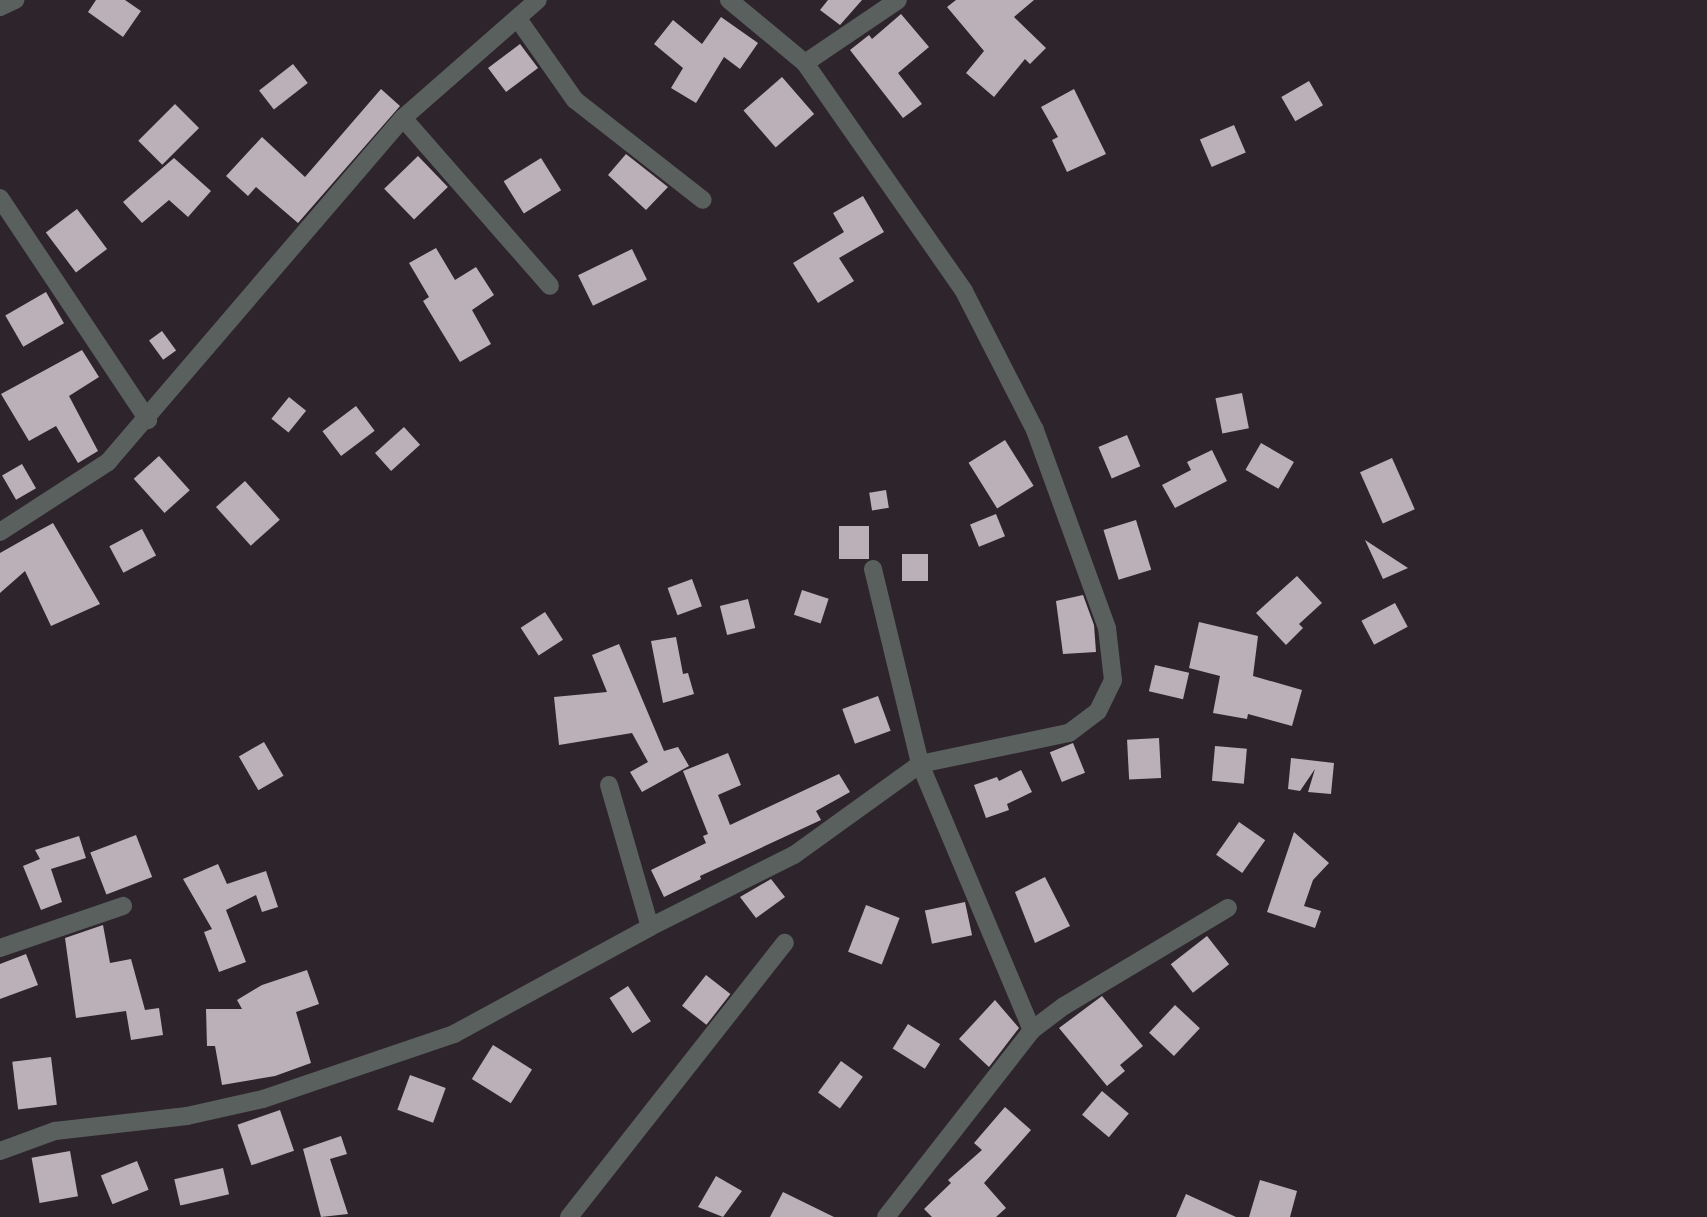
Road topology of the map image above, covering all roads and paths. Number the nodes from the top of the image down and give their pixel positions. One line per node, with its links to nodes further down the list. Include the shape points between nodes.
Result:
1 (15, 0): 5 (street)
2 (538, 0): 6 (street)
3 (729, 0): 7 (street)
4 (898, 0): 7 (street)
5 (0, 6)
6 (518, 19): 8 (street); 10 (street, via 575,100)
7 (805, 63): 15 (street, via 964,291 1035,430 1107,628 1113,680 1098,711 1069,733)
8 (403, 118): 11 (street); 12 (street, via 316,225 250,292)
9 (0, 198): 12 (street)
10 (703, 200)
11 (550, 286)
12 (148, 420): 13 (street, via 108,462)
13 (0, 532)
14 (873, 569): 15 (street)
15 (920, 764): 19 (street, via 794,855); 22 (street)
16 (609, 785): 19 (street)
17 (123, 906): 21 (street)
18 (1227, 908): 22 (street, via 1086,992)
19 (650, 927): 23 (street, via 454,1034 386,1060 237,1105 187,1116 54,1131)
20 (785, 943): 24 (street)
21 (0, 948)
22 (1032, 1030): 25 (street)
23 (0, 1151)
24 (569, 1217)
25 (886, 1217)

